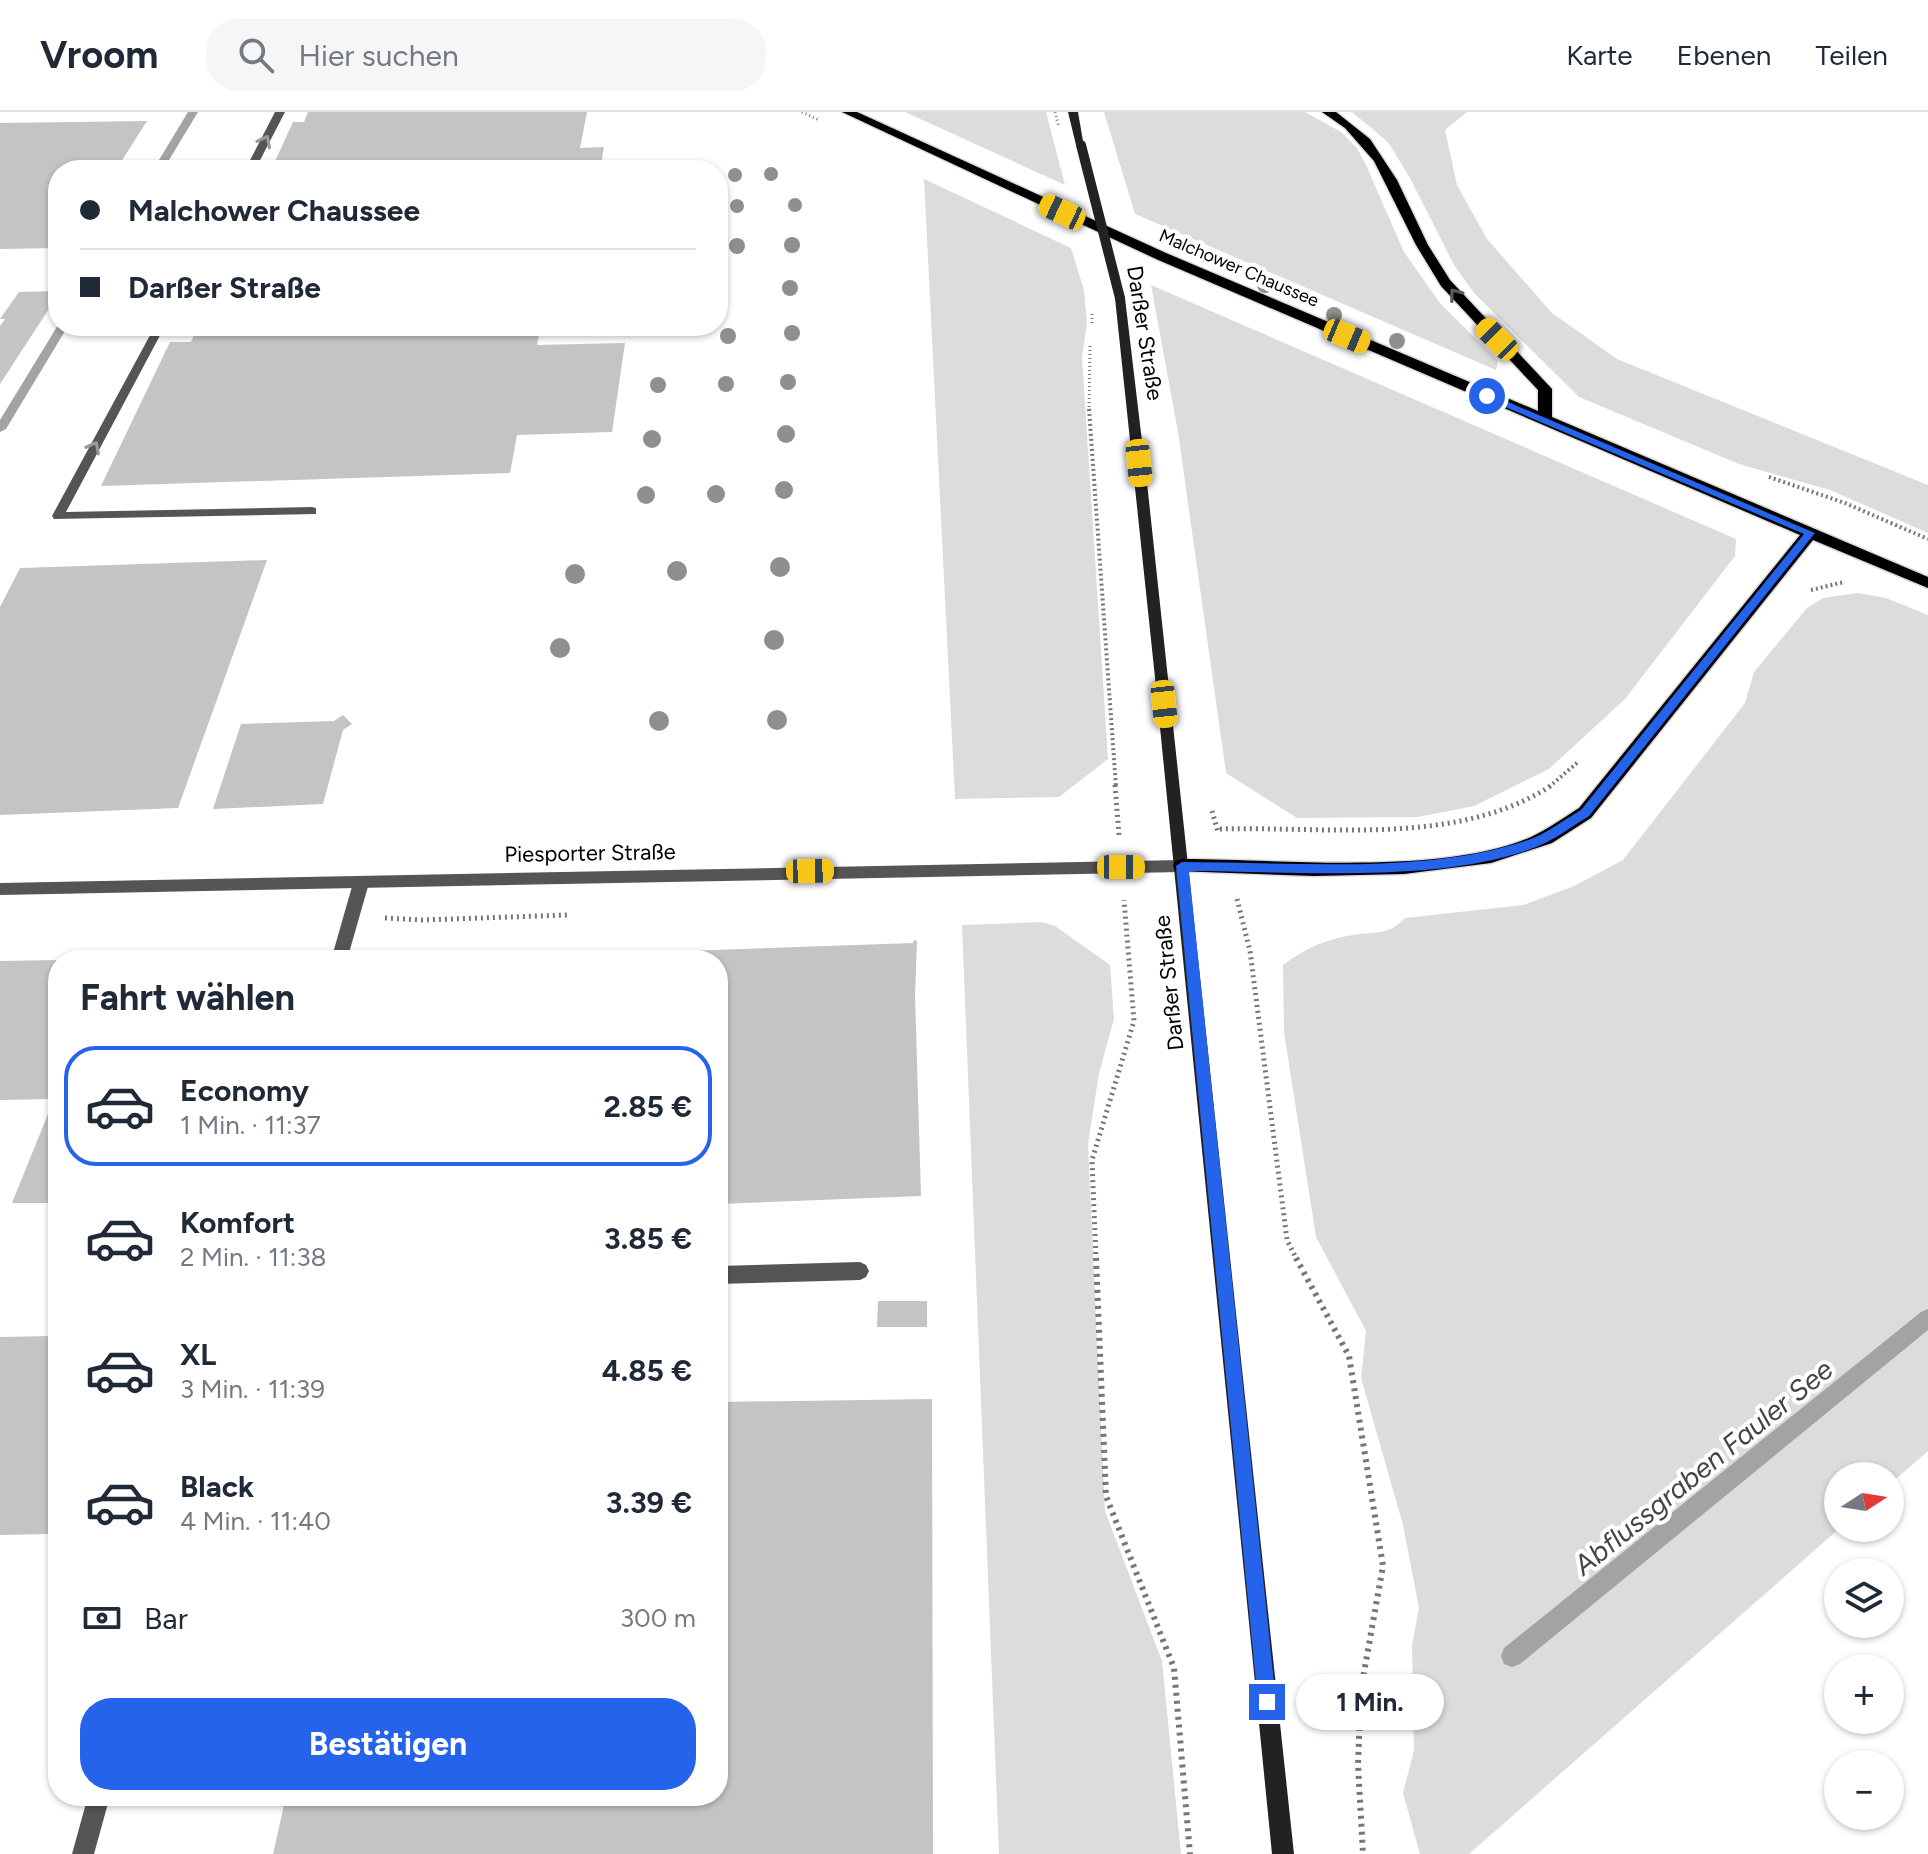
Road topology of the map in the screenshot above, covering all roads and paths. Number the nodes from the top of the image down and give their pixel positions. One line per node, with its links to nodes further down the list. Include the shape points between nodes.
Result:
1 (280, 112): 5 (street, one-way to 1)
2 (848, 112): 8 (main road, Malchower Chaussee, via 1147,250)
3 (1073, 112): 14 (main road, Darßer Straße, bridge, via 1120,298)
4 (1328, 112): 8 (main road, one-way to 4, via 1545,389 1463,305 1434,267 1374,148)
5 (255, 160)
6 (1092, 325): 15 (path, via 1088,392)
7 (155, 336): 9 (street, one-way to 7, via 58,516)
8 (1545, 420): 10 (main road, Malchower Chaussee)
9 (312, 511)
10 (1810, 533): 11 (main road, Malchower Chaussee); 14 (main road, via 1585,813 1534,843 1470,859 1390,867)
11 (1928, 583)
12 (1578, 762): 13 (path, via 1547,788 1478,816 1424,826)
13 (1273, 827)
14 (1182, 866): 15 (street, Piesporter Straße); 27 (main road, Darßer Straße)
15 (1121, 867): 16 (street, Piesporter Straße); 26 (path, via 1134,1021 1092,1160 1106,1496 1174,1668)
16 (361, 883): 17 (street, Piesporter Straße); 20 (street)
17 (0, 889)
18 (467, 918): 19 (path)
19 (422, 920)
20 (342, 950)
21 (1250, 951): 28 (path, via 1287,1240 1349,1356 1383,1566 1361,1689)
22 (860, 1271): 23 (street)
23 (728, 1275)
24 (96, 1806): 25 (street)
25 (83, 1854)
26 (1190, 1854)
27 (1283, 1854)
28 (1363, 1854)

